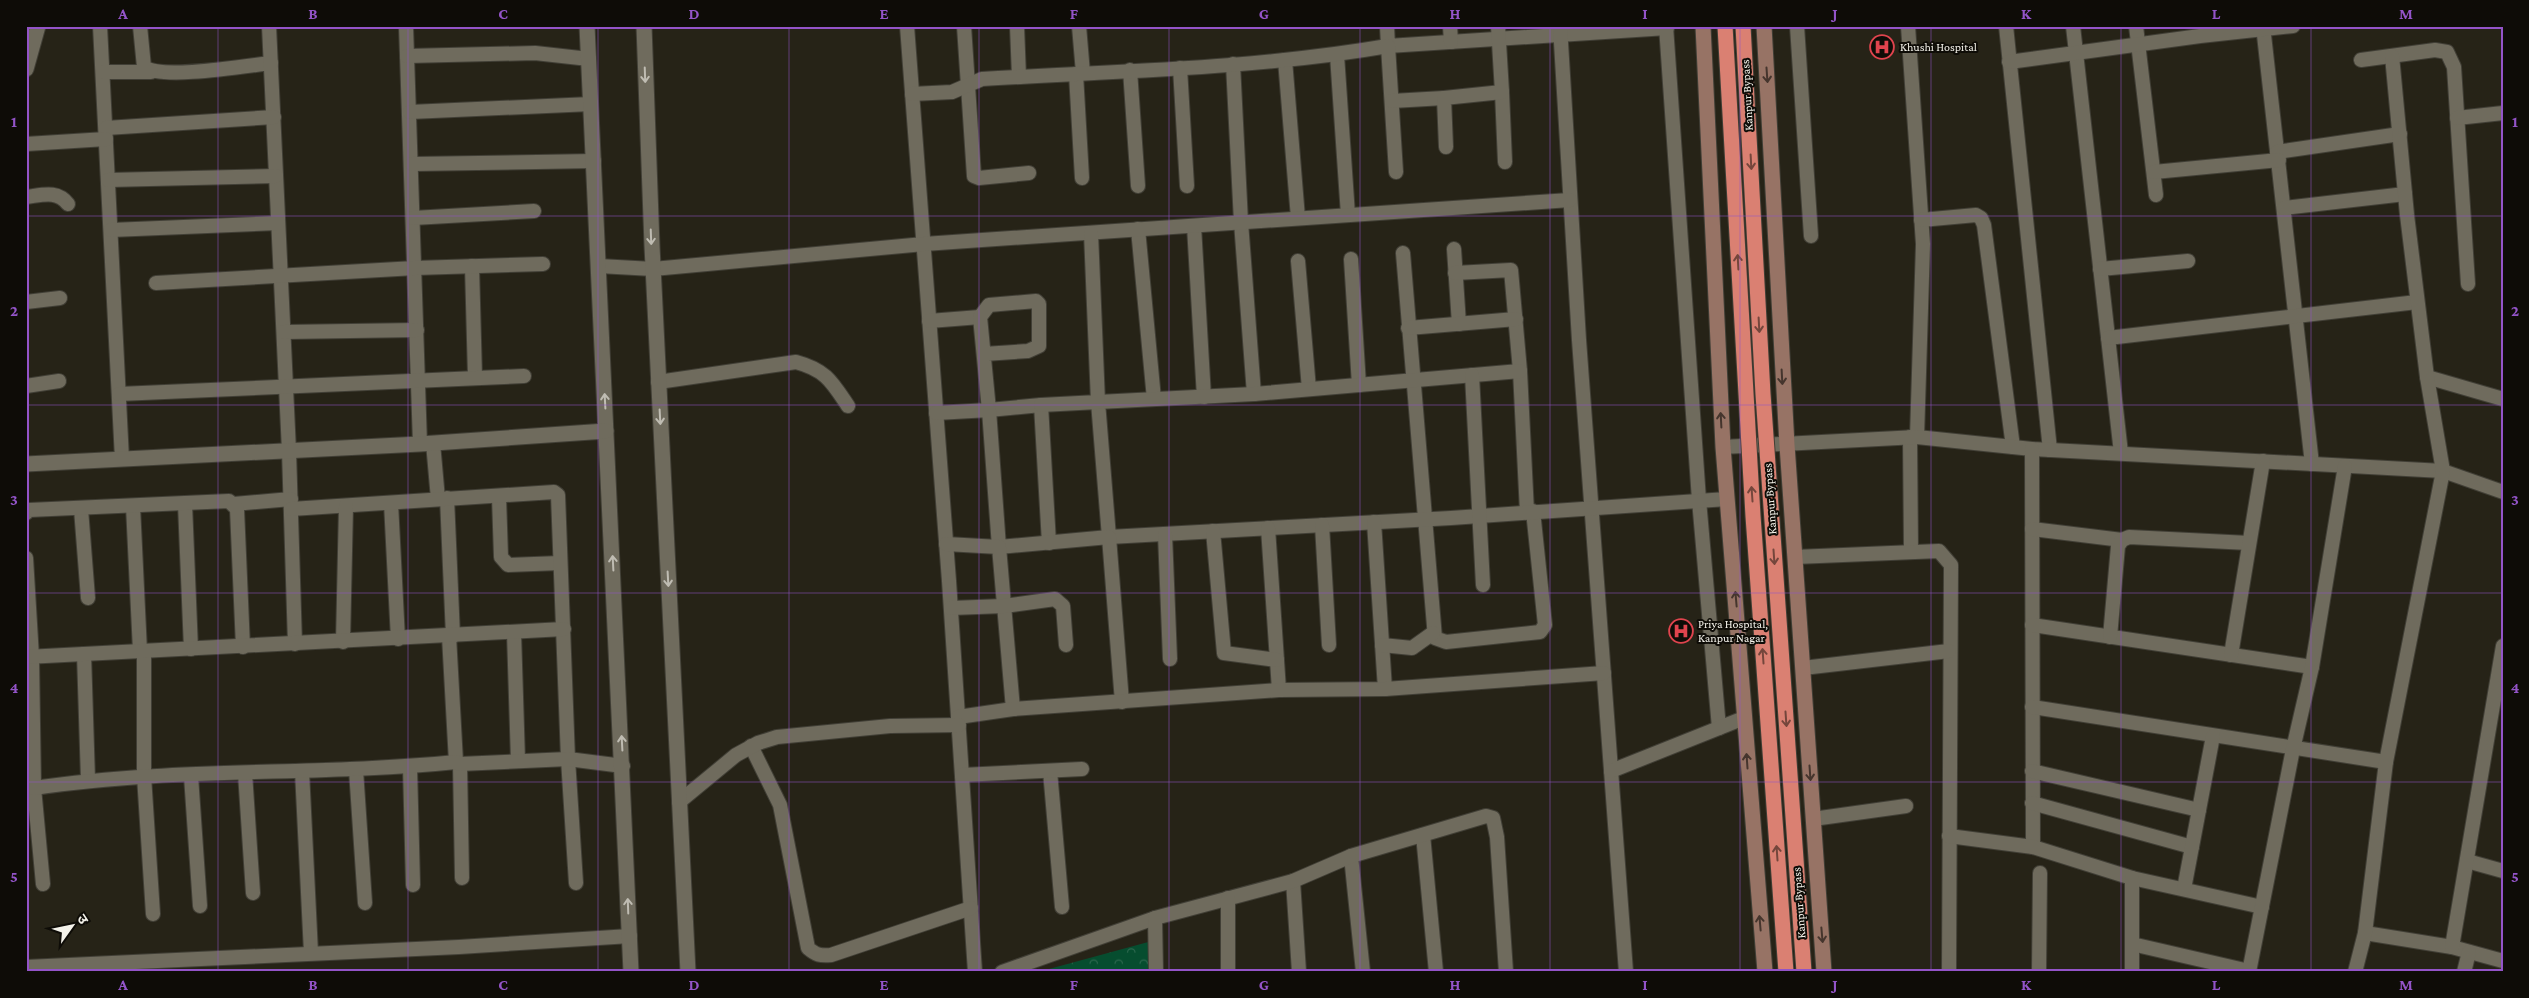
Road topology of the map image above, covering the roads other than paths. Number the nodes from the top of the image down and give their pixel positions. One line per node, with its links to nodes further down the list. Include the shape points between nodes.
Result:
1 (38, 26): 43 (street)
2 (100, 26): 45 (street)
3 (140, 26): 46 (street, via 144,67)
4 (270, 26): 40 (street)
5 (406, 26): 34 (street)
6 (587, 26): 36 (street)
7 (644, 26): 103 (street, one-way to 103)
8 (907, 26): 51 (street)
9 (964, 26): 49 (street)
10 (1017, 26): 48 (street)
11 (1079, 26): 47 (street)
12 (1387, 26): 31 (street)
13 (1450, 26): 29 (street)
14 (1703, 26): 149 (main road, one-way to 14)
15 (1725, 26): 304 (highway, Kanpur Bypass, one-way to 15, bridge, via 1748,430)
16 (1743, 26): 305 (highway, Kanpur Bypass, one-way to 305, bridge, via 1763,394)
17 (1764, 26): 148 (main road, one-way to 148)
18 (1797, 26): 92 (street)
19 (1908, 26): 85 (street)
20 (2006, 26): 39 (street)
21 (2073, 26): 32 (street)
22 (2136, 26): 30 (street)
23 (2293, 26): 25 (street)
24 (1667, 27): 26 (street); 165 (street)
25 (2264, 28): 27 (street); 63 (street)
26 (1560, 31): 28 (street); 78 (street)
27 (2200, 31): 30 (street)
28 (1498, 33): 29 (street); 50 (street)
29 (1451, 42): 31 (street)
30 (2139, 44): 32 (street); 68 (street)
31 (1388, 46): 33 (street); 53 (street)
32 (2076, 53): 39 (street); 104 (street)
33 (1336, 55): 37 (street); 82 (street)
34 (407, 56): 36 (street, via 535,53); 55 (street)
35 (2392, 56): 38 (street); 58 (street, via 2435,50 2447,52 2454,67); 60 (street)
36 (589, 59): 54 (street)
37 (1285, 60): 41 (street); 84 (street)
38 (2361, 60)
39 (2009, 62): 152 (street)
40 (271, 63): 46 (street); 57 (street)
41 (1233, 64): 42 (street); 86 (street)
42 (1180, 68): 44 (street); 74 (street)
43 (26, 69)
44 (1130, 70): 47 (street); 73 (street)
45 (103, 72): 46 (street); 59 (street)
46 (151, 72)
47 (1079, 74): 48 (street); 71 (street)
48 (1019, 77): 49 (street)
49 (968, 84): 51 (street, via 952,92); 69 (street, via 974,176)
50 (1502, 92): 52 (street); 65 (street)
51 (912, 94): 93 (street)
52 (1444, 98): 53 (street); 62 (street)
53 (1392, 101): 67 (street)
54 (591, 104): 55 (street); 64 (street)
55 (410, 112): 66 (street)
56 (2503, 113): 58 (street)
57 (274, 117): 59 (street); 70 (street)
58 (2458, 118): 108 (street)
59 (106, 134): 61 (street); 72 (street)
60 (2400, 134): 63 (street); 75 (street)
61 (26, 144)
62 (1446, 148)
63 (2278, 156): 68 (street); 80 (street)
64 (594, 161): 66 (street); 101 (street)
65 (1505, 162)
66 (412, 164): 83 (street)
67 (1396, 172)
68 (2154, 172): 76 (street)
69 (1029, 173)
70 (276, 176): 72 (street); 87 (street)
71 (1082, 178)
72 (108, 180): 90 (street)
73 (1138, 186)
74 (1187, 186)
75 (2405, 194): 80 (street); 111 (street)
76 (2156, 195)
77 (26, 197): 79 (street, via 54,194)
78 (1570, 200): 82 (street); 172 (street)
79 (68, 204)
80 (2284, 208): 112 (street)
81 (534, 211): 83 (street)
82 (1348, 215): 84 (street)
83 (413, 218): 102 (street)
84 (1298, 218): 86 (street)
85 (1921, 220): 146 (street, via 1923,244); 150 (street, via 1976,215 1984,225)
86 (1241, 222): 88 (street); 136 (street)
87 (278, 223): 90 (street); 106 (street)
88 (1194, 226): 89 (street); 137 (street)
89 (1138, 229): 91 (street); 139 (street)
90 (111, 230): 135 (street)
91 (1091, 233): 93 (street); 140 (street)
92 (1811, 236)
93 (924, 244): 103 (street); 115 (street)
94 (1454, 249): 105 (street)
95 (1404, 253): 117 (street)
96 (1351, 259): 132 (street)
97 (2188, 260): 104 (street)
98 (1298, 261): 134 (street)
99 (543, 264): 100 (street)
100 (472, 266): 102 (street); 125 (street)
101 (599, 266): 103 (street); 145 (street, one-way to 101)
102 (415, 268): 106 (street); 118 (street)
103 (653, 269): 130 (street)
104 (2100, 269): 120 (street)
105 (1455, 273): 114 (street, via 1511,270); 116 (street)
106 (281, 276): 107 (street); 119 (street)
107 (156, 283)
108 (2468, 284)
109 (60, 298): 110 (street)
110 (26, 302)
111 (2418, 302): 112 (street); 126 (street)
112 (2295, 315): 120 (street); 158 (street)
113 (980, 316): 115 (street); 121 (street); 121 (street, via 989,305 1033,300 1039,304 1039,346 1028,351)
114 (1516, 319): 116 (street); 122 (street)
115 (929, 321): 144 (street)
116 (1459, 324): 117 (street)
117 (1408, 328): 129 (street)
118 (417, 330): 119 (street); 127 (street)
119 (284, 332): 133 (street)
120 (2108, 338): 154 (street)
121 (984, 354): 143 (street)
122 (1520, 371): 123 (street); 174 (street)
123 (1472, 375): 129 (street); 176 (street)
124 (524, 376): 125 (street)
125 (475, 377): 127 (street)
126 (2427, 377): 138 (street); 160 (street)
127 (418, 380): 133 (street); 147 (street)
128 (59, 381): 131 (street)
129 (1412, 381): 132 (street); 177 (street)
130 (658, 382): 142 (street, via 796,362 813,366 830,378); 253 (street, one-way to 253)
131 (26, 386)
132 (1359, 386): 134 (street)
133 (286, 387): 135 (street); 153 (street)
134 (1309, 390): 136 (street)
135 (119, 394): 155 (street)
136 (1254, 394): 137 (street)
137 (1204, 397): 139 (street)
138 (2503, 399)
139 (1154, 400): 140 (street)
140 (1098, 402): 141 (street); 184 (street)
141 (1041, 405): 143 (street); 186 (street)
142 (848, 406)
143 (989, 410): 144 (street); 189 (street)
144 (936, 413): 188 (street)
145 (606, 431): 147 (street); 239 (street, one-way to 145)
146 (1913, 437): 148 (street); 150 (street); 190 (street)
147 (426, 444): 153 (street); 163 (street)
148 (1787, 445): 149 (street); 191 (main road)
149 (1723, 447): 164 (main road)
150 (2012, 447): 151 (street)
151 (2032, 449): 152 (street); 181 (street)
152 (2050, 450): 154 (street)
153 (289, 451): 155 (street); 169 (street)
154 (2121, 454): 156 (street)
155 (122, 459): 157 (street)
156 (2264, 461): 158 (street); 187 (street)
157 (26, 464)
158 (2312, 464): 159 (street)
159 (2345, 466): 160 (street); 220 (street)
160 (2442, 471): 161 (street); 237 (street)
161 (2503, 492)
162 (499, 497): 163 (street); 193 (street, via 501,557 505,564); 193 (street, via 554,492 558,496)
163 (442, 498): 166 (street); 202 (street)
164 (1727, 499): 165 (street); 229 (main road, one-way to 164)
165 (1699, 500): 172 (street); 231 (street)
166 (391, 503): 171 (street); 204 (street)
167 (185, 504): 168 (street, via 229,501); 170 (street); 212 (street)
168 (234, 504): 169 (street); 210 (street, via 237,508)
169 (291, 504): 171 (street); 206 (street)
170 (133, 506): 173 (street); 213 (street)
171 (346, 506): 205 (street)
172 (1592, 507): 174 (street); 222 (street)
173 (81, 509): 175 (street, via 29,510); 195 (street)
174 (1530, 512): 176 (street); 201 (street, via 1543,629 1540,632 1446,642 1435,638)
175 (26, 513)
176 (1480, 516): 177 (street); 194 (street)
177 (1425, 520): 178 (street); 201 (street)
178 (1374, 522): 179 (street); 209 (street)
179 (1322, 525): 180 (street); 208 (street)
180 (1268, 528): 182 (street); 219 (street)
181 (2032, 529): 185 (street); 198 (street)
182 (1213, 531): 183 (street); 219 (street, via 1224,653)
183 (1165, 534): 184 (street); 218 (street)
184 (1109, 537): 186 (street); 226 (street)
185 (2122, 540): 187 (street, via 2129,537); 203 (street, via 2118,546)
186 (1049, 543): 189 (street)
187 (2249, 543): 216 (street)
188 (946, 544): 189 (street); 197 (street)
189 (999, 547): 196 (street)
190 (1911, 551): 191 (street); 214 (street, via 1939,551 1951,565)
191 (1795, 557): 221 (main road)
192 (26, 558): 217 (street)
193 (560, 563): 199 (street)
194 (1483, 585)
195 (88, 598)
196 (1004, 606): 197 (street); 207 (street, via 1059,600 1063,606); 228 (street)
197 (951, 608): 230 (street)
198 (2032, 625): 203 (street); 227 (street)
199 (564, 629): 200 (street); 235 (street)
200 (514, 633): 202 (street); 236 (street)
201 (1433, 633): 209 (street, via 1412,648)
202 (451, 636): 204 (street); 238 (street)
203 (2110, 637): 216 (street)
204 (398, 639): 205 (street)
205 (343, 642): 206 (street)
206 (295, 644): 210 (street)
207 (1066, 645)
208 (1329, 645)
209 (1382, 645): 224 (street)
210 (244, 646): 212 (street)
211 (2503, 646): 223 (street)
212 (191, 649): 213 (street)
213 (142, 651): 215 (street); 249 (street)
214 (1950, 651): 221 (street); 259 (street)
215 (84, 654): 217 (street); 251 (street)
216 (2231, 655): 220 (street)
217 (29, 657): 252 (street)
218 (1170, 659)
219 (1277, 660): 225 (street)
220 (2312, 667): 234 (street)
221 (1803, 668): 257 (main road, one-way to 257)
222 (1604, 673): 224 (street); 244 (street)
223 (2500, 674): 263 (street)
224 (1384, 689): 225 (street)
225 (1279, 690): 226 (street)
226 (1122, 702): 228 (street)
227 (2032, 707): 232 (street); 245 (street)
228 (1013, 710): 230 (street)
229 (1744, 718): 231 (street); 303 (main road, one-way to 229)
230 (958, 721): 233 (street, via 787,736); 248 (street)
231 (1719, 728): 244 (street)
232 (2214, 736): 234 (street); 256 (street)
233 (751, 746): 253 (street); 279 (street, via 780,805 808,948 815,954 831,954)
234 (2293, 749): 237 (street); 278 (street)
235 (568, 759): 236 (street); 239 (street); 269 (street)
236 (518, 760): 238 (street)
237 (2386, 762): 282 (street)
238 (458, 763): 240 (street); 266 (street)
239 (623, 766): 283 (street, one-way to 239)
240 (410, 767): 242 (street); 271 (street)
241 (1082, 769): 243 (street)
242 (356, 770): 246 (street); 275 (street)
243 (1050, 771): 248 (street); 277 (street)
244 (1611, 771): 302 (street)
245 (2032, 771): 254 (street); 256 (street)
246 (302, 772): 247 (street); 287 (street)
247 (245, 773): 250 (street); 273 (street)
248 (962, 775): 279 (street)
249 (144, 776): 250 (street); 251 (street); 280 (street)
250 (191, 776): 276 (street)
251 (88, 780): 252 (street)
252 (34, 788): 270 (street)
253 (679, 802): 293 (street)
254 (2032, 803): 260 (street); 261 (street)
255 (1906, 806): 257 (street)
256 (2199, 810): 261 (street)
257 (1813, 819): 306 (main road, one-way to 306)
258 (1423, 835): 262 (street); 300 (street); 301 (street, via 1486,816 1493,818)
259 (1949, 836): 260 (street); 307 (street)
260 (2033, 847): 267 (street)
261 (2192, 847): 272 (street)
262 (1351, 856): 268 (street); 299 (street)
263 (2467, 861): 264 (street); 285 (street)
264 (2503, 871)
265 (2040, 874): 308 (street)
266 (462, 878)
267 (2132, 878): 272 (street); 284 (street)
268 (1293, 880): 274 (street); 298 (street)
269 (576, 883)
270 (44, 884)
271 (413, 885)
272 (2184, 889): 278 (street)
273 (253, 893)
274 (1228, 898): 281 (street); 297 (street)
275 (365, 903)
276 (200, 906)
277 (1062, 907)
278 (2262, 907): 291 (street)
279 (971, 908): 294 (street)
280 (153, 914)
281 (1155, 918): 295 (street); 296 (street)
282 (2365, 932): 285 (street); 310 (street)
283 (630, 936): 287 (street); 292 (street)
284 (2132, 944): 291 (street); 309 (street)
285 (2452, 947): 286 (street)
286 (2469, 952): 288 (street); 311 (street)
287 (312, 953): 290 (street)
288 (2503, 961)
289 (26, 967): 290 (street)
290 (64, 969)
291 (2249, 971)
292 (631, 972)
293 (688, 972)
294 (975, 972)
295 (1002, 972)
296 (1156, 972)
297 (1228, 972)
298 (1299, 972)
299 (1363, 972)
300 (1436, 972)
301 (1506, 972)
302 (1626, 972)
303 (1765, 972)
304 (1786, 972)
305 (1804, 972)
306 (1824, 972)
307 (1949, 972)
308 (2039, 972)
309 (2132, 972)
310 (2355, 972)
311 (2464, 972)

